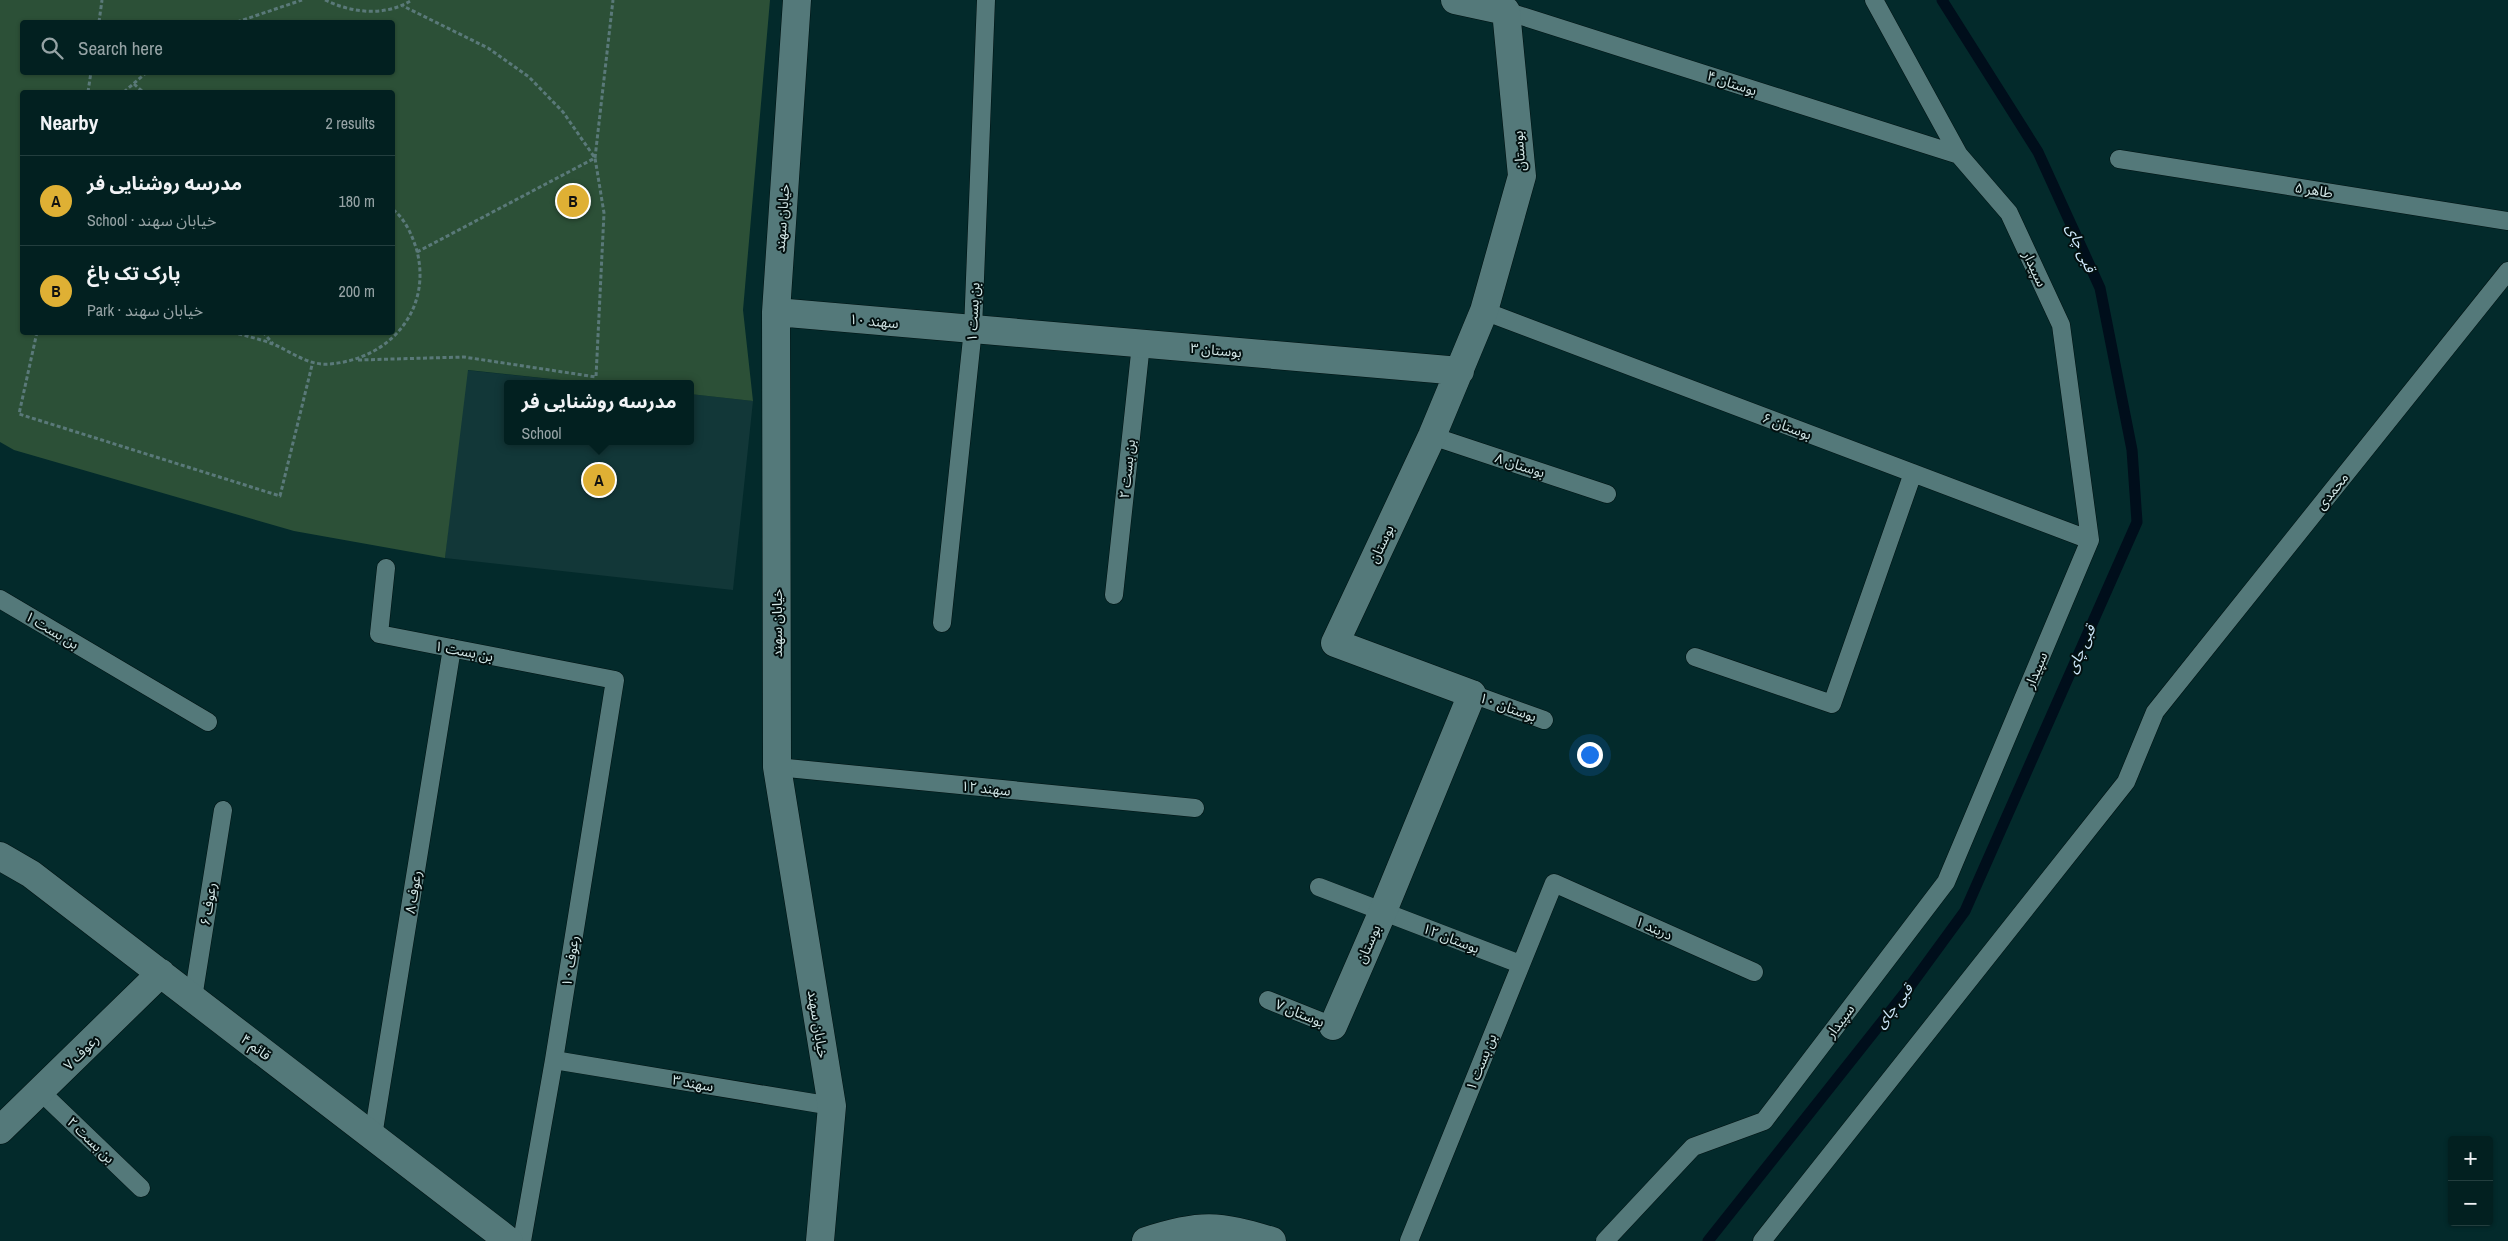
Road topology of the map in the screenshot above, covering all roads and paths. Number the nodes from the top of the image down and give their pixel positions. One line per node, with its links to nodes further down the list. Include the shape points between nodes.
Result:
1 (102, 0): 12 (path)
2 (302, 0): 13 (path)
3 (325, 0): 10 (path, via 345,9 374,12)
4 (412, 0): 10 (path)
5 (613, 0): 21 (path)
6 (797, 0): 28 (street, خیابان سهند)
7 (986, 0): 29 (lane, بن بست ۱)
8 (1455, 0): 11 (street)
9 (1874, 0): 20 (lane, سپیدار)
10 (403, 6): 21 (path, via 488,48 529,77 564,112)
11 (1506, 11): 20 (lane, بوستان ۴); 27 (street, بوستان, via 1522,176)
12 (99, 20)
13 (243, 20)
14 (91, 75): 17 (path)
15 (144, 75): 16 (path)
16 (134, 84): 18 (path); 19 (path)
17 (88, 90)
18 (126, 90)
19 (141, 90)
20 (1959, 155): 41 (lane, سپیدار, via 2009,213 2061,325)
21 (595, 158): 25 (path); 35 (path, via 604,214 596,377 464,357)
22 (2119, 159): 24 (lane, طاهر ۵)
23 (395, 213): 25 (path, via 413,236)
24 (2508, 221)
25 (417, 252): 35 (path, via 420,266 418,296 406,324 385,346)
26 (2508, 271): 78 (lane, محمدی, via 2155,712 2126,782)
27 (1484, 311): 37 (street, بوستان); 39 (lane, بوستان ۶)
28 (776, 312): 29 (street, سهند ۱۰); 52 (street, خیابان سهند)
29 (973, 329): 33 (street, بوستان ۳); 45 (lane, بن بست ۱)
30 (37, 335): 36 (path, via 19,414 280,496)
31 (241, 335): 34 (path)
32 (265, 335): 34 (path)
33 (1141, 344): 37 (street, بوستان ۳); 43 (lane, بن بست ۲)
34 (273, 345): 36 (path, via 299,359)
35 (358, 360): 36 (path, via 328,364)
36 (313, 361)
37 (1460, 371): 38 (street, بوستان)
38 (1432, 436): 40 (lane, بوستان ۸); 49 (street, بوستان, via 1335,643)
39 (1913, 473): 41 (lane, بوستان ۶); 47 (lane, via 1832,704)
40 (1607, 494)
41 (2090, 540): 77 (lane, سپیدار, via 1946,882 1764,1121 1693,1147)
42 (386, 568): 46 (lane, بن بست ۱, via 379,634)
43 (1114, 595)
44 (0, 599): 51 (lane, بن بست ۱)
45 (942, 623)
46 (452, 648): 48 (lane, بن بست ۱); 69 (lane, رعوف ۸)
47 (1695, 657)
48 (615, 680): 65 (lane, رعوف ۱۰)
49 (1472, 694): 50 (lane, بوستان ۱۰); 58 (street, بوستان)
50 (1544, 720)
51 (208, 722)
52 (778, 767): 53 (lane, سهند ۱۲); 67 (street, خیابان سهند)
53 (1195, 808)
54 (223, 810): 62 (lane, رعوف ۶)
55 (0, 856): 61 (street, قائم ۴, via 31,874)
56 (1554, 883): 59 (lane, بن بست ۱); 60 (lane, دربند ۱)
57 (1319, 887): 58 (lane, بوستان ۱۲)
58 (1383, 911): 59 (lane, بوستان ۱۲); 64 (street, بوستان)
59 (1520, 964): 76 (lane, بن بست ۱)
60 (1754, 972)
61 (161, 973): 62 (street, قائم ۴); 66 (street, رعوف ۷)
62 (193, 998): 69 (street, قائم ۴)
63 (1268, 1000): 64 (lane, بوستان ۷)
64 (1333, 1026)
65 (554, 1060): 67 (lane, سهند ۳); 72 (lane, رعوف ۱۰)
66 (41, 1092): 68 (street, رعوف ۷); 70 (lane, بن بست ۲)
67 (832, 1106): 73 (street, خیابان سهند)
68 (0, 1130)
69 (373, 1136): 71 (street, قائم ۴)
70 (141, 1188)
71 (509, 1241)
72 (522, 1241)
73 (820, 1241)
74 (1146, 1241): 75 (street, via 1205,1227 1235,1230)
75 (1272, 1241)
76 (1409, 1241)
77 (1605, 1241)
78 (1762, 1241)

